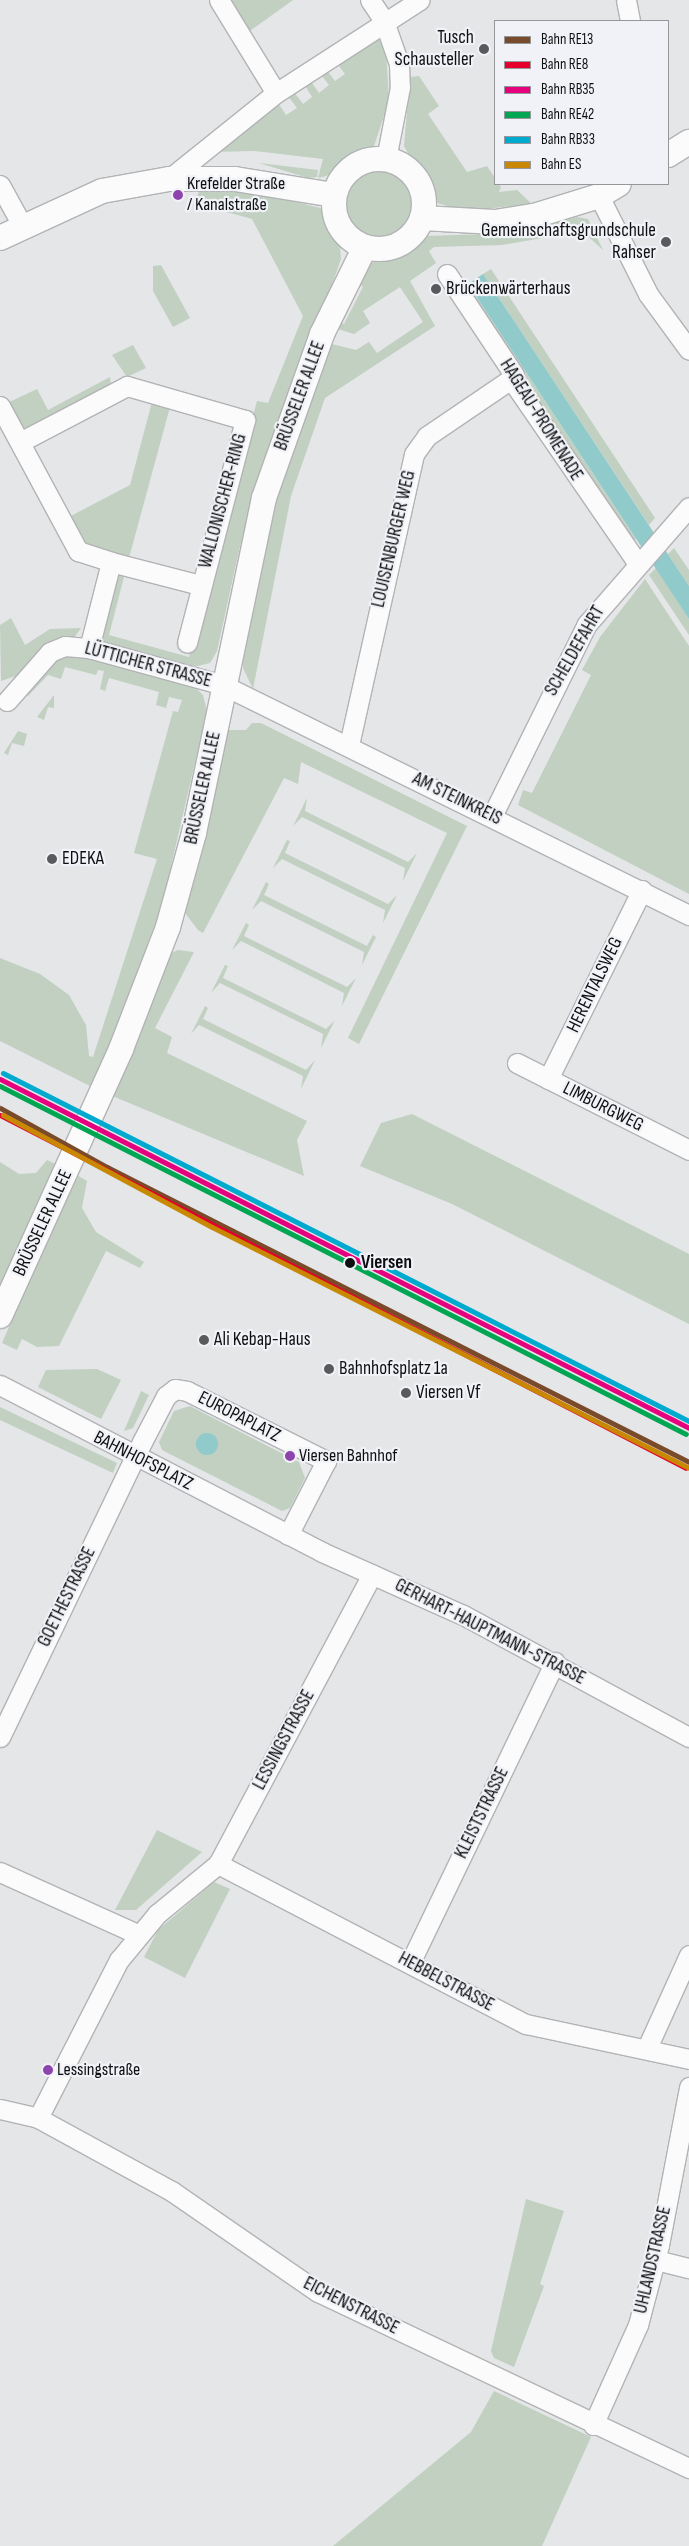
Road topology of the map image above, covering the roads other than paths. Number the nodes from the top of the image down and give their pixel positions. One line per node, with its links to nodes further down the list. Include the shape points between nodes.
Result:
1 (219, 0): 7 (street)
2 (370, 0): 6 (street)
3 (420, 0): 6 (street)
4 (626, 0): 5 (street)
5 (630, 20)
6 (384, 21): 7 (street); 10 (street, via 399,64 400,87)
7 (276, 93): 11 (street)
8 (689, 142): 9 (main road)
9 (669, 153)
10 (386, 159): 14 (main road, via 356,165 340,181); 16 (main road, via 415,177 424,201)
11 (169, 179): 14 (main road, via 234,179); 17 (main road, via 102,191)
12 (0, 185): 17 (street)
13 (617, 185): 15 (main road)
14 (334, 196): 19 (main road, via 340,227)
15 (599, 196): 16 (main road, via 534,216 494,222); 21 (street, via 648,294)
16 (422, 218): 19 (main road, via 402,243 384,249)
17 (23, 226): 18 (main road)
18 (0, 238)
19 (365, 247): 31 (main road, BRÜSSELER ALLEE, via 322,334 264,498)
20 (448, 274): 22 (street, HAGEAU-PROMENADE, via 514,375)
21 (689, 350)
22 (511, 380): 26 (street, HAGEAU-PROMENADE); 33 (street, LOUISENBURGER WEG, via 427,436 414,454)
23 (0, 406): 24 (street, WALLONISCHER-RING)
24 (20, 442): 27 (street, WALLONISCHER-RING, via 78,551); 28 (street, WALLONISCHER-RING, via 128,386 245,420)
25 (689, 507): 26 (street, SCHELDEFAHRT)
26 (641, 559): 34 (street, SCHELDEFAHRT, via 587,624)
27 (111, 562): 28 (street, WALLONISCHER-RING); 30 (street)
28 (200, 585): 29 (street, WALLONISCHER-RING)
29 (186, 643)
30 (89, 648): 31 (street, LÜTTICHER STRASSE); 32 (street, LÜTTICHER STRASSE, via 65,646 50,652)
31 (224, 684): 33 (street, AM STEINKREIS); 40 (main road, BRÜSSELER ALLEE, via 188,858 168,927 121,1050)
32 (7, 701)
33 (349, 745): 34 (street, AM STEINKREIS)
34 (492, 816): 35 (street, AM STEINKREIS)
35 (642, 890): 36 (street, AM STEINKREIS); 38 (street, HERENTALSWEG)
36 (689, 914)
37 (517, 1063): 38 (street, LIMBURGWEG)
38 (548, 1079): 39 (street, LIMBURGWEG)
39 (689, 1150)
40 (0, 1316)
41 (0, 1385): 42 (street, BAHNHOFSPLATZ)
42 (134, 1458): 43 (street, BAHNHOFSPLATZ); 43 (street, EUROPAPLATZ, via 166,1396 175,1389 187,1391 326,1461); 46 (street, GOETHESTRASSE)
43 (288, 1535): 44 (street, GERHART-HAUPTMANN-STRASSE)
44 (372, 1574): 45 (street, GERHART-HAUPTMANN-STRASSE); 48 (street, LESSINGSTRASSE)
45 (554, 1662): 47 (street, GERHART-HAUPTMANN-STRASSE); 52 (street, KLEISTSTRASSE)
46 (0, 1737)
47 (689, 1737)
48 (218, 1864): 50 (street, LESSINGSTRASSE); 52 (street, HEBBELSTRASSE)
49 (0, 1872): 50 (street)
50 (137, 1934): 57 (street, LESSINGSTRASSE, via 118,1960)
51 (689, 1956): 53 (street)
52 (410, 1963): 53 (street, HEBBELSTRASSE, via 526,2024)
53 (648, 2048): 54 (street, HEBBELSTRASSE)
54 (689, 2059)
55 (689, 2087): 58 (street, UHLANDSTRASSE)
56 (0, 2109): 57 (street, EICHENSTRASSE)
57 (38, 2118): 60 (street, EICHENSTRASSE, via 173,2192 318,2292)
58 (656, 2260): 59 (street); 60 (street, UHLANDSTRASSE, via 638,2325)
59 (689, 2268)
60 (593, 2425): 61 (street, EICHENSTRASSE)
61 (689, 2468)

